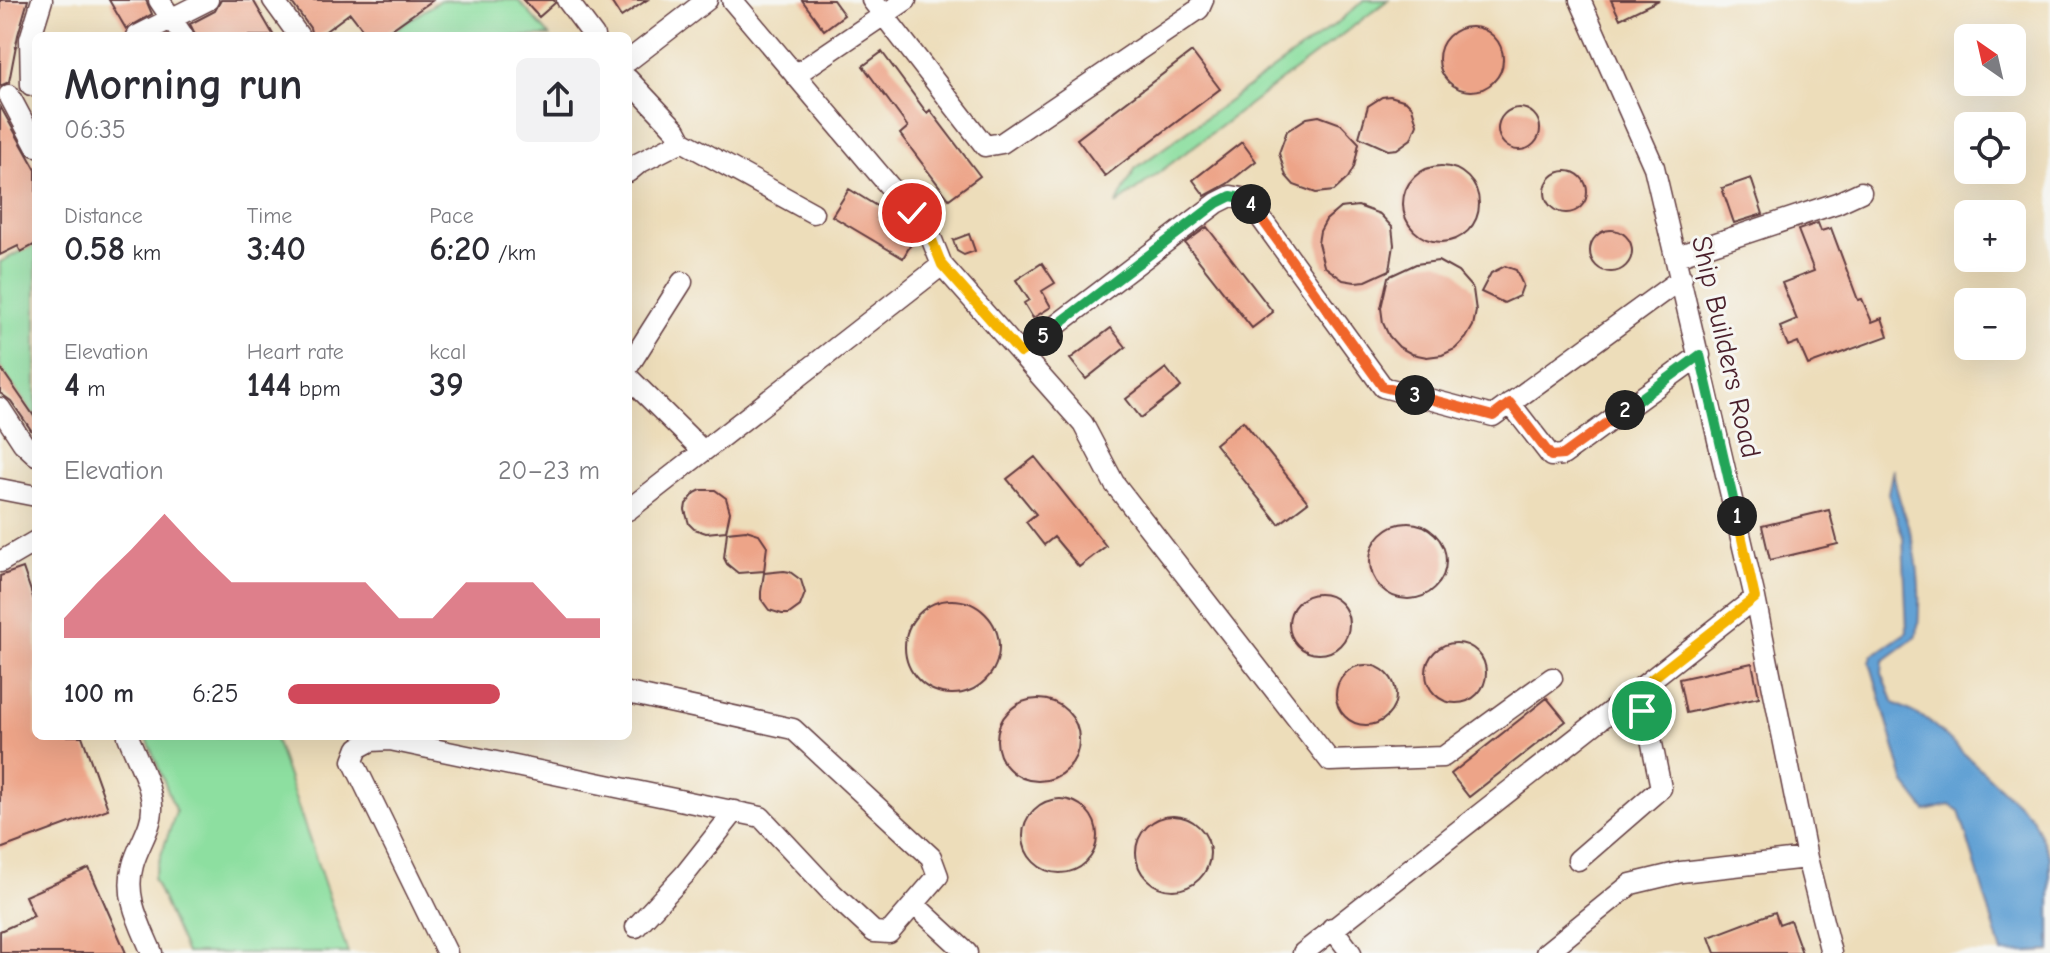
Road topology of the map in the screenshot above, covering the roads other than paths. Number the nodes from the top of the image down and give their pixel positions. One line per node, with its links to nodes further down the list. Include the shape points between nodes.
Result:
1 (42, 0): 14 (street)
2 (159, 0): 12 (street)
3 (208, 0): 12 (street)
4 (273, 0): 16 (street)
5 (567, 0): 17 (street)
6 (707, 0): 18 (street)
7 (732, 0): 20 (street)
8 (906, 0): 11 (street)
9 (1203, 0): 11 (street, via 1199,9 1002,143 985,146)
10 (1580, 0): 29 (street, Ship Builders Road, via 1654,167)
11 (878, 8): 20 (street)
12 (178, 28): 15 (street)
13 (32, 32): 19 (street)
14 (32, 32)
15 (158, 32)
16 (296, 32)
17 (591, 32)
18 (632, 58)
19 (32, 61)
20 (795, 75): 30 (street, via 912,213)
21 (632, 83): 25 (street)
22 (32, 84): 23 (street)
23 (5, 98): 24 (street)
24 (32, 140)
25 (682, 141): 26 (street); 28 (street)
26 (632, 169)
27 (1861, 192): 29 (street)
28 (813, 213)
29 (1677, 256): 31 (street, Ship Builders Road)
30 (942, 265): 33 (street); 40 (street)
31 (1682, 278): 34 (street, Ship Builders Road); 37 (street)
32 (682, 282): 35 (street)
33 (1020, 353): 37 (street, via 1231,196 1247,199 1383,387 1493,416); 47 (street, via 1083,424 1114,483 1330,761 1443,757)
34 (1700, 355): 37 (street, via 1563,455 1551,456); 46 (street, Ship Builders Road)
35 (632, 361)
36 (632, 381): 40 (street)
37 (1510, 403)
38 (0, 408): 39 (street)
39 (32, 451)
40 (703, 451): 43 (street)
41 (0, 489): 42 (street)
42 (32, 495)
43 (632, 507)
44 (32, 543): 45 (street)
45 (0, 562)
46 (1755, 598): 48 (street); 52 (street, Ship Builders Road)
47 (1552, 678)
48 (1634, 693): 53 (street, via 1649,729 1661,788); 56 (street)
49 (632, 694): 54 (street, via 793,729 931,857 938,876)
50 (130, 740): 57 (street, via 152,806 133,865 130,894)
51 (735, 811): 54 (street, via 761,817 874,932 889,933); 55 (street); 58 (street, via 390,740 371,741 358,748 353,761)
52 (1807, 858): 62 (street, via 1681,872 1631,884); 63 (street, Ship Builders Road)
53 (1578, 860)
54 (915, 905): 59 (street)
55 (636, 927)
56 (1332, 928): 60 (street); 61 (street)
57 (152, 953)
58 (447, 953)
59 (967, 953)
60 (1303, 953)
61 (1351, 953)
62 (1546, 953)
63 (1831, 953)

